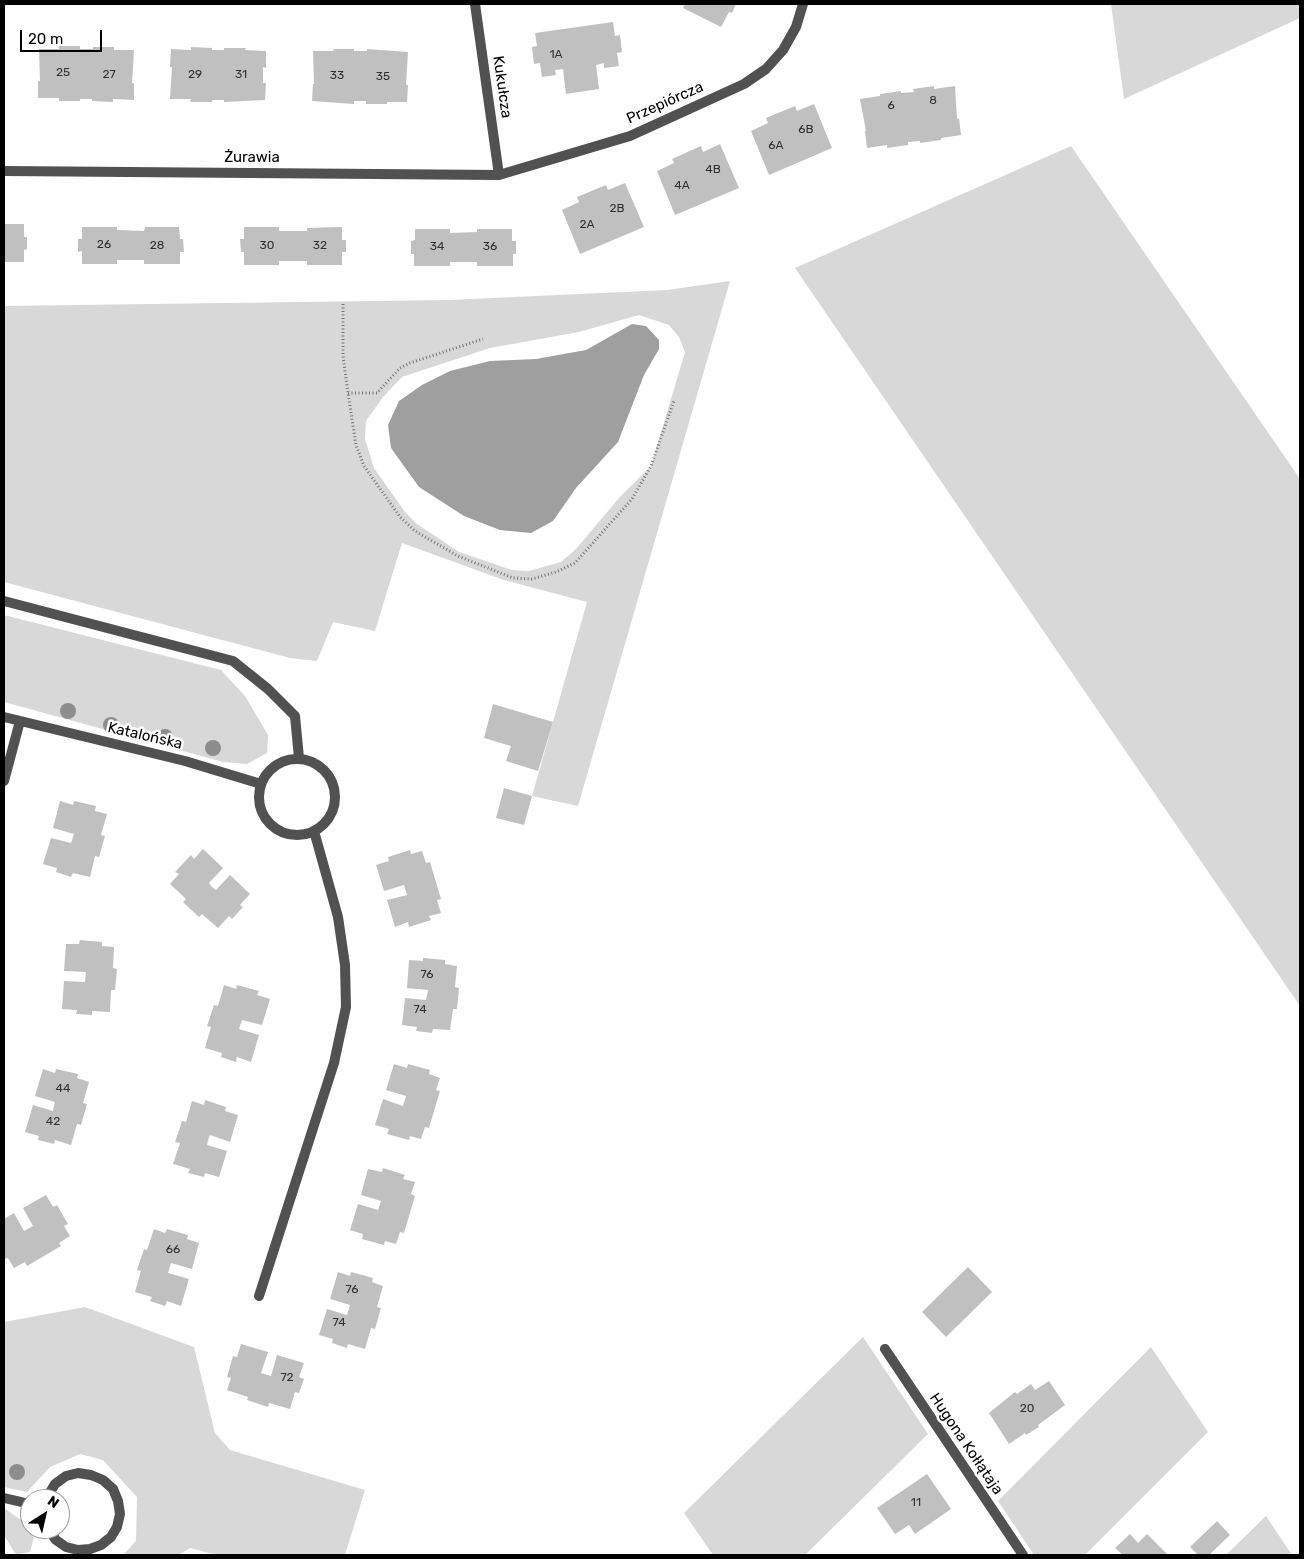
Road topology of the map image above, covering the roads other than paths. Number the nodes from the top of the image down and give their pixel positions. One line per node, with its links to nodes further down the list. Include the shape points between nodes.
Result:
1 (475, 4): 4 (street, Kukułcza)
2 (803, 4): 4 (street, Przepiórcza, via 796,27 783,50 766,69 744,84 630,136)
3 (4, 171): 4 (street, Żurawia)
4 (499, 175)
5 (4, 600): 8 (street, via 233,661 295,716)
6 (4, 717): 7 (street, Katalońska)
7 (20, 721): 9 (street); 10 (street, Katalońska, via 185,761)
8 (299, 758): 10 (street, via 276,765); 11 (street, via 322,767 335,788 332,814)
9 (4, 781)
10 (261, 784): 11 (street, via 261,809 277,830 295,835)
11 (314, 831): 12 (street, via 338,917 345,965 346,1007 334,1063)
12 (259, 1296)
13 (884, 1349): 18 (street, Hugona Kołłątaja)
14 (52, 1489): 17 (street, via 66,1476 78,1473 91,1475 104,1480 113,1489 120,1514 111,1537 101,1545 78,1550 66,1547)
15 (4, 1498): 16 (street)
16 (20, 1502)
17 (55, 1539)
18 (1023, 1555)

